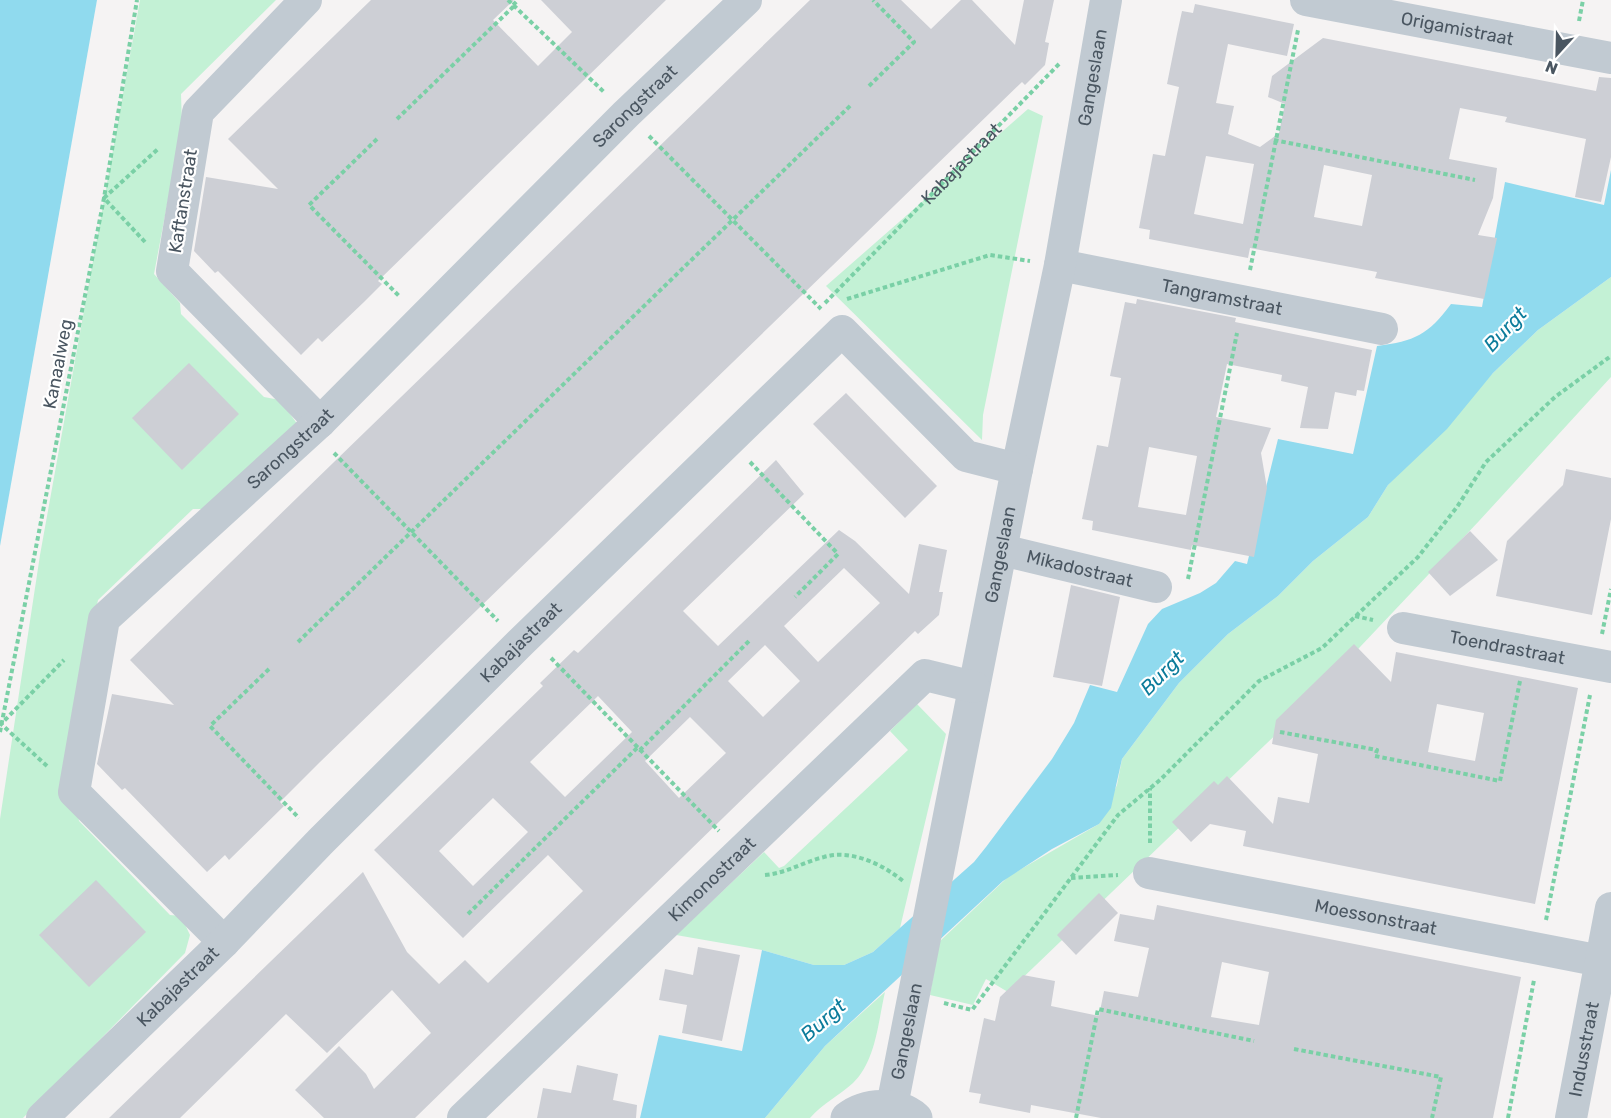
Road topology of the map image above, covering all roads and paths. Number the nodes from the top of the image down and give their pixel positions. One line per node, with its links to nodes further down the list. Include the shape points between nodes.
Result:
1 (137, 0): 19 (path, Kanaalweg)
2 (306, 0): 13 (street)
3 (508, 0): 8 (path)
4 (519, 0): 8 (path)
5 (746, 0): 14 (street, Sarongstraat)
6 (873, 0): 11 (path, via 914,42)
7 (1305, 0): 10 (street, Origamistraat)
8 (514, 6): 14 (path); 15 (path)
9 (1104, 10): 21 (street, Gangeslaan); 25 (path, Kabajastraat)
10 (1611, 58)
11 (869, 86)
12 (850, 105): 20 (path)
13 (198, 112): 19 (path); 22 (street, Kaftanstraat)
14 (626, 114): 20 (path); 26 (street, Sarongstraat)
15 (397, 119)
16 (377, 139): 26 (path, via 309,205)
17 (1274, 140): 18 (path)
18 (1475, 180)
19 (104, 198): 22 (path); 46 (path, Kanaalweg)
20 (733, 221): 25 (path); 32 (path)
21 (1060, 265): 23 (path, via 990,255); 27 (street, Tangramstraat); 31 (street, Gangeslaan)
22 (172, 271): 29 (street, Kaftanstraat)
23 (841, 301)
24 (831, 304): 25 (path)
25 (820, 308)
26 (422, 319): 29 (street, Sarongstraat)
27 (1382, 329)
28 (1611, 356): 50 (path, via 1555,397 1486,462 1418,557 1322,648 1259,681)
29 (315, 425): 32 (path); 37 (street, Sarongstraat)
30 (730, 440): 31 (street, Kabajastraat, via 842,331 966,456); 36 (path, via 838,554); 39 (street, Kabajastraat)
31 (1017, 469): 33 (street, Gangeslaan)
32 (409, 532): 39 (path); 41 (path)
33 (1002, 550): 34 (street, Mikadostraat); 45 (street, Gangeslaan)
34 (1156, 587)
35 (1611, 589): 43 (path)
36 (795, 597)
37 (104, 619): 46 (path); 51 (street)
38 (1403, 627): 42 (street, Toendrastraat)
39 (525, 639): 49 (path); 52 (street, Kabajastraat)
40 (750, 640): 49 (path)
41 (298, 642)
42 (1526, 651): 43 (street, Toendrastraat); 48 (path, via 1500,781 1376,756 1377,750)
43 (1603, 666): 60 (path)
44 (269, 669): 52 (path, via 210,726)
45 (974, 687): 53 (street, Kimonostraat, via 926,675); 56 (street, Gangeslaan)
46 (2, 724): 47 (path, Kanaalweg); 51 (path)
47 (0, 732)
48 (1280, 732)
49 (639, 749): 53 (path); 58 (path)
50 (1150, 788): 54 (path); 55 (path, via 1118,815)
51 (74, 792): 59 (street)
52 (321, 841): 59 (street, Kabajastraat)
53 (738, 851): 56 (path, via 754,870 765,875 836,854 854,856 907,884); 67 (street, Kimonostraat)
54 (1149, 873): 55 (path); 60 (street, Moessonstraat)
55 (1070, 878): 62 (path, via 972,1010)
56 (935, 883): 62 (street, Gangeslaan)
57 (1611, 908): 61 (street, Indusstraat)
58 (468, 914)
59 (224, 942): 66 (street, Kabajastraat)
60 (1540, 948): 61 (street, Moessonstraat); 71 (path)
61 (1601, 961): 72 (street, Indusstraat)
62 (914, 995): 65 (street, Gangeslaan)
63 (1254, 1041): 69 (path, via 1098,1010)
64 (1294, 1049): 70 (path, via 1441,1077)
65 (904, 1112): 68 (street, via 872,1107)
66 (42, 1118)
67 (463, 1118)
68 (847, 1118)
69 (1076, 1118)
70 (1432, 1118)
71 (1508, 1118)
72 (1571, 1118)

